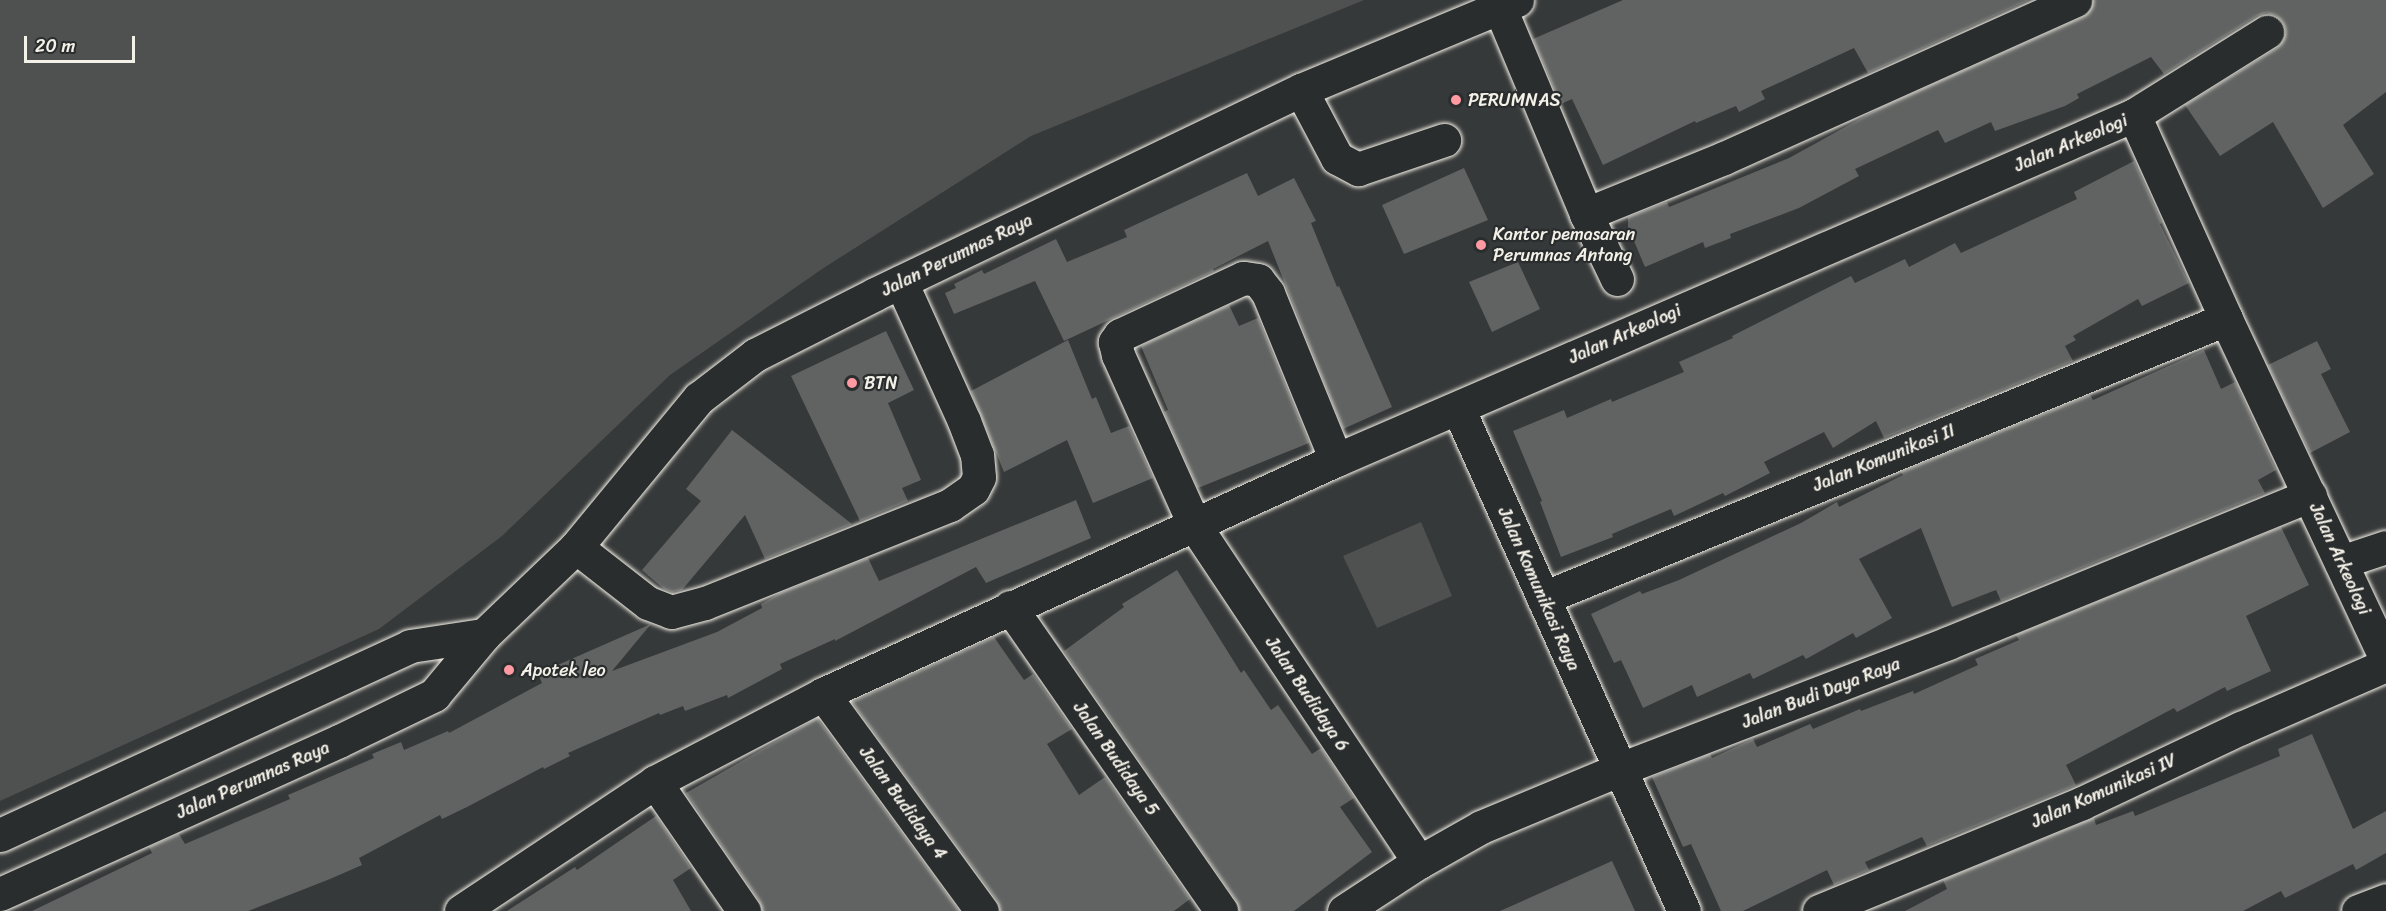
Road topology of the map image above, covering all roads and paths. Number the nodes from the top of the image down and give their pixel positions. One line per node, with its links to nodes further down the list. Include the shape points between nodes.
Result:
1 (2075, 0): 7 (street, via 1724,158)
2 (1508, 4): 4 (street, Jalan Perumnas Raya); 7 (street)
3 (2267, 32): 5 (street)
4 (1301, 90): 6 (street, via 1337,158 1358,169); 9 (street, Jalan Perumnas Raya)
5 (2134, 115): 10 (street, Jalan Arkeologi); 11 (street, Jalan Arkeologi)
6 (1444, 140)
7 (1586, 214): 8 (street)
8 (1617, 279)
9 (902, 282): 15 (street, Jalan Perumnas Raya, via 755,355 699,398); 15 (street, via 977,455 979,477 973,489 950,505 705,603 671,612 648,603)
10 (2226, 319): 13 (street, Jalan Arkeologi); 18 (street, Jalan Komunikasi II)
11 (1458, 408): 12 (street, Jalan Arkeologi); 18 (street, Jalan Komunikasi Raya)
12 (1336, 460): 14 (street, Jalan Arkeologi); 14 (street, Jalan Budidaya 6, via 1268,292 1258,280 1243,278 1119,335 1115,342 1118,355)
13 (2310, 495): 17 (street, Jalan Arkeologi); 24 (street, Jalan Budi Daya Raya, via 1948,643)
14 (1195, 526): 19 (street, Jalan Arkeologi); 27 (street, Jalan Budidaya 6)
15 (576, 547): 20 (street, Jalan Perumnas Raya)
16 (2386, 547): 17 (street)
17 (2341, 562): 21 (street, Jalan Arkeologi)
18 (1543, 598): 24 (street, Jalan Komunikasi Raya)
19 (1010, 607): 23 (street, Jalan Arkeologi); 34 (street, Jalan Budidaya 5)
20 (484, 635): 26 (street, via 410,646); 28 (street, Jalan Perumnas Raya, via 434,695)
21 (2386, 659)
22 (2386, 665): 37 (street, Jalan Komunikasi IV, via 2082,803)
23 (823, 694): 25 (street, Jalan Arkeologi); 33 (street, Jalan Budidaya 4)
24 (1620, 769): 27 (street, Jalan Budi Daya Raya, via 1481,827); 36 (street, Jalan Komunikasi Raya)
25 (655, 782): 29 (street, Jalan Arkeologi); 32 (street)
26 (0, 836)
27 (1419, 862): 35 (street, Jalan Budi Daya Raya)
28 (0, 894)
29 (499, 900): 31 (street, Jalan Arkeologi)
30 (2386, 900): 38 (street)
31 (461, 911)
32 (744, 911)
33 (982, 911)
34 (1221, 911)
35 (1344, 911)
36 (1684, 911)
37 (1819, 911)
38 (2358, 911)

